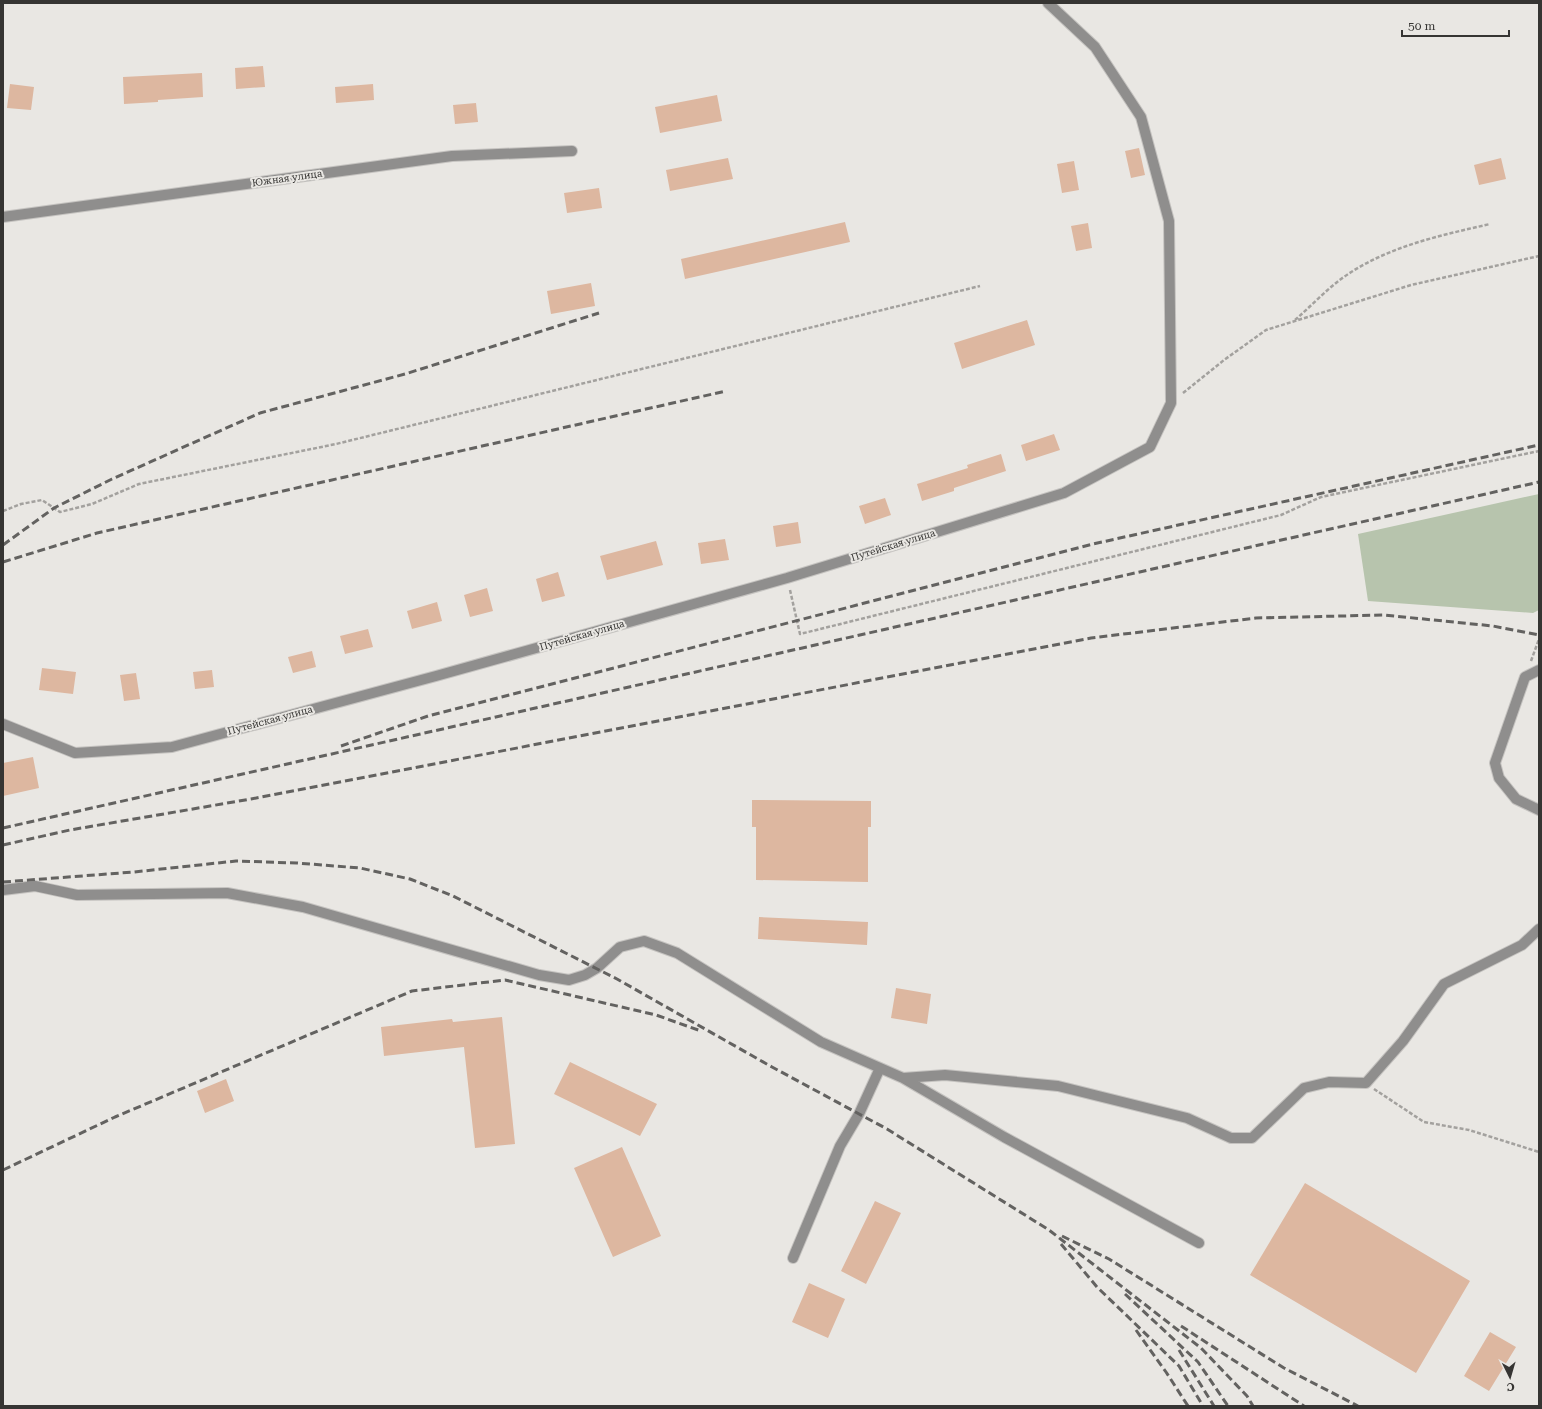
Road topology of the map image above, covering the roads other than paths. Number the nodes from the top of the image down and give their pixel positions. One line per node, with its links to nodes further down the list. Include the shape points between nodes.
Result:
1 (1048, 3): 5 (street, Путейская улица, via 1095,47 1141,117 1169,221 1171,403 1150,447 1064,493 787,578 172,747 75,752)
2 (572, 151): 3 (street, Южная улица, via 452,156)
3 (3, 217)
4 (1539, 670): 6 (street, via 1525,677 1495,763 1499,778 1516,799)
5 (3, 724)
6 (1539, 810)
7 (3, 890): 9 (street, via 35,886 77,895 227,893 303,907 539,975 569,980 597,968 620,947 644,941 677,953 821,1042)
8 (1539, 929): 10 (street, via 1522,945 1444,984 1402,1041 1366,1083 1329,1082 1304,1088 1252,1138 1231,1138 1187,1118 1058,1086 945,1075)
9 (880, 1068): 10 (street); 12 (street, via 859,1114 840,1146)
10 (904, 1078): 11 (street, via 1004,1137)
11 (1199, 1243)
12 (793, 1258)

